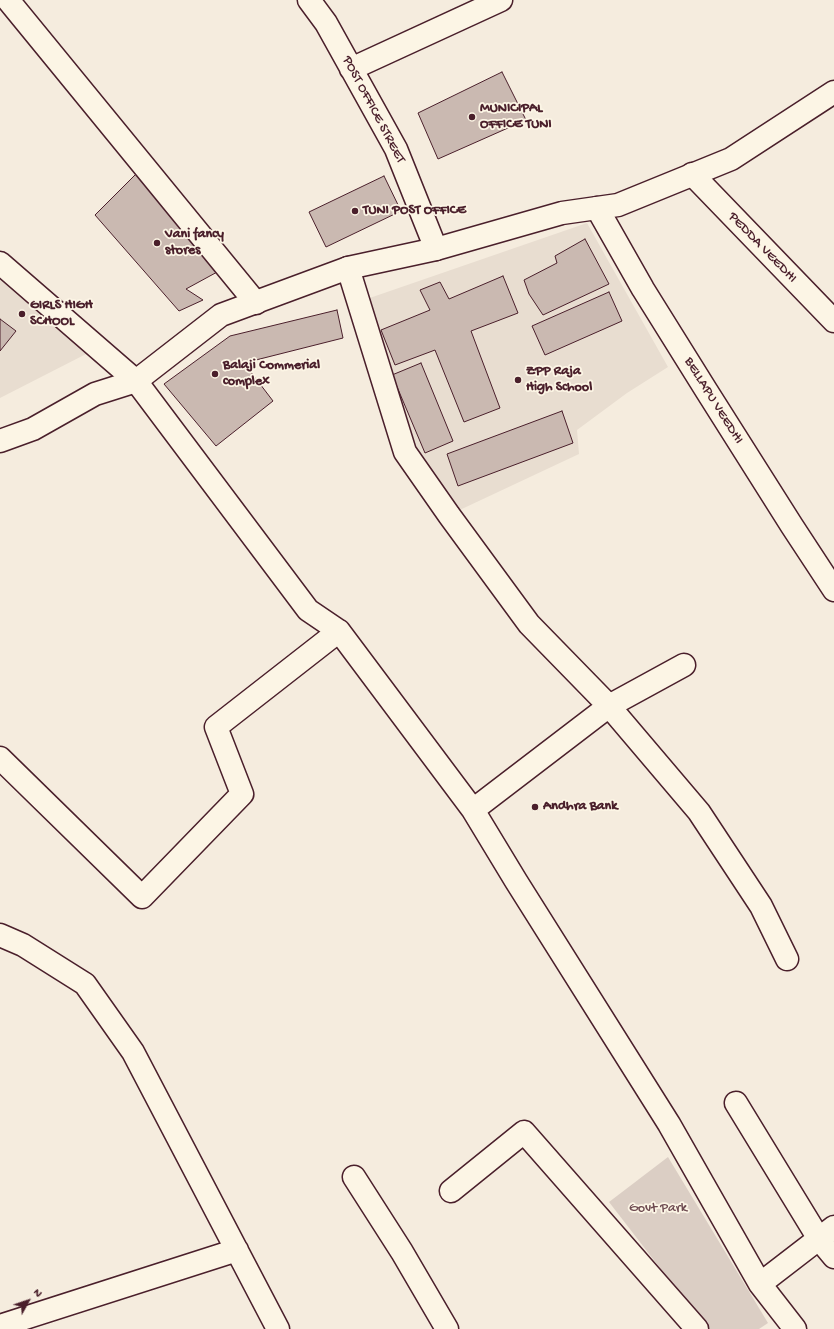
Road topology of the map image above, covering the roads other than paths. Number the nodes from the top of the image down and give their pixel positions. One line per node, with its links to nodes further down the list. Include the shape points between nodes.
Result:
1 (8, 0): 11 (street)
2 (309, 0): 4 (street, POST OFFICE STREET, via 326,23)
3 (501, 0): 4 (street)
4 (351, 69): 8 (street, POST OFFICE STREET, via 396,149)
5 (834, 92): 6 (street, via 730,159)
6 (692, 174): 7 (street, via 618,205); 12 (street, PEDDA VEEDHI)
7 (597, 208): 8 (street, via 562,214); 15 (street, BELLAPU VEEDHI, via 643,289)
8 (436, 249): 10 (street)
9 (0, 263): 13 (street)
10 (348, 268): 11 (street); 18 (street, via 405,452 529,624)
11 (256, 303): 13 (street, via 221,315)
12 (834, 321)
13 (136, 381): 14 (street, via 95,394 33,429); 16 (street, via 308,610)
14 (0, 440)
15 (834, 590)
16 (339, 632): 19 (street, via 216,727 242,794 142,897); 20 (street)
17 (684, 665): 18 (street)
18 (609, 706): 20 (street); 22 (street, via 699,812 761,906)
19 (0, 758)
20 (473, 810): 29 (street, via 669,1124)
21 (0, 935): 27 (street, via 23,945 86,984 133,1052)
22 (787, 959)
23 (736, 1104): 26 (street)
24 (354, 1177): 32 (street)
25 (451, 1191): 33 (street, via 524,1132)
26 (826, 1233): 28 (street); 29 (street)
27 (237, 1250): 30 (street); 31 (street)
28 (834, 1257)
29 (760, 1284): 34 (street)
30 (0, 1326)
31 (278, 1329)
32 (447, 1329)
33 (697, 1329)
34 (795, 1329)

